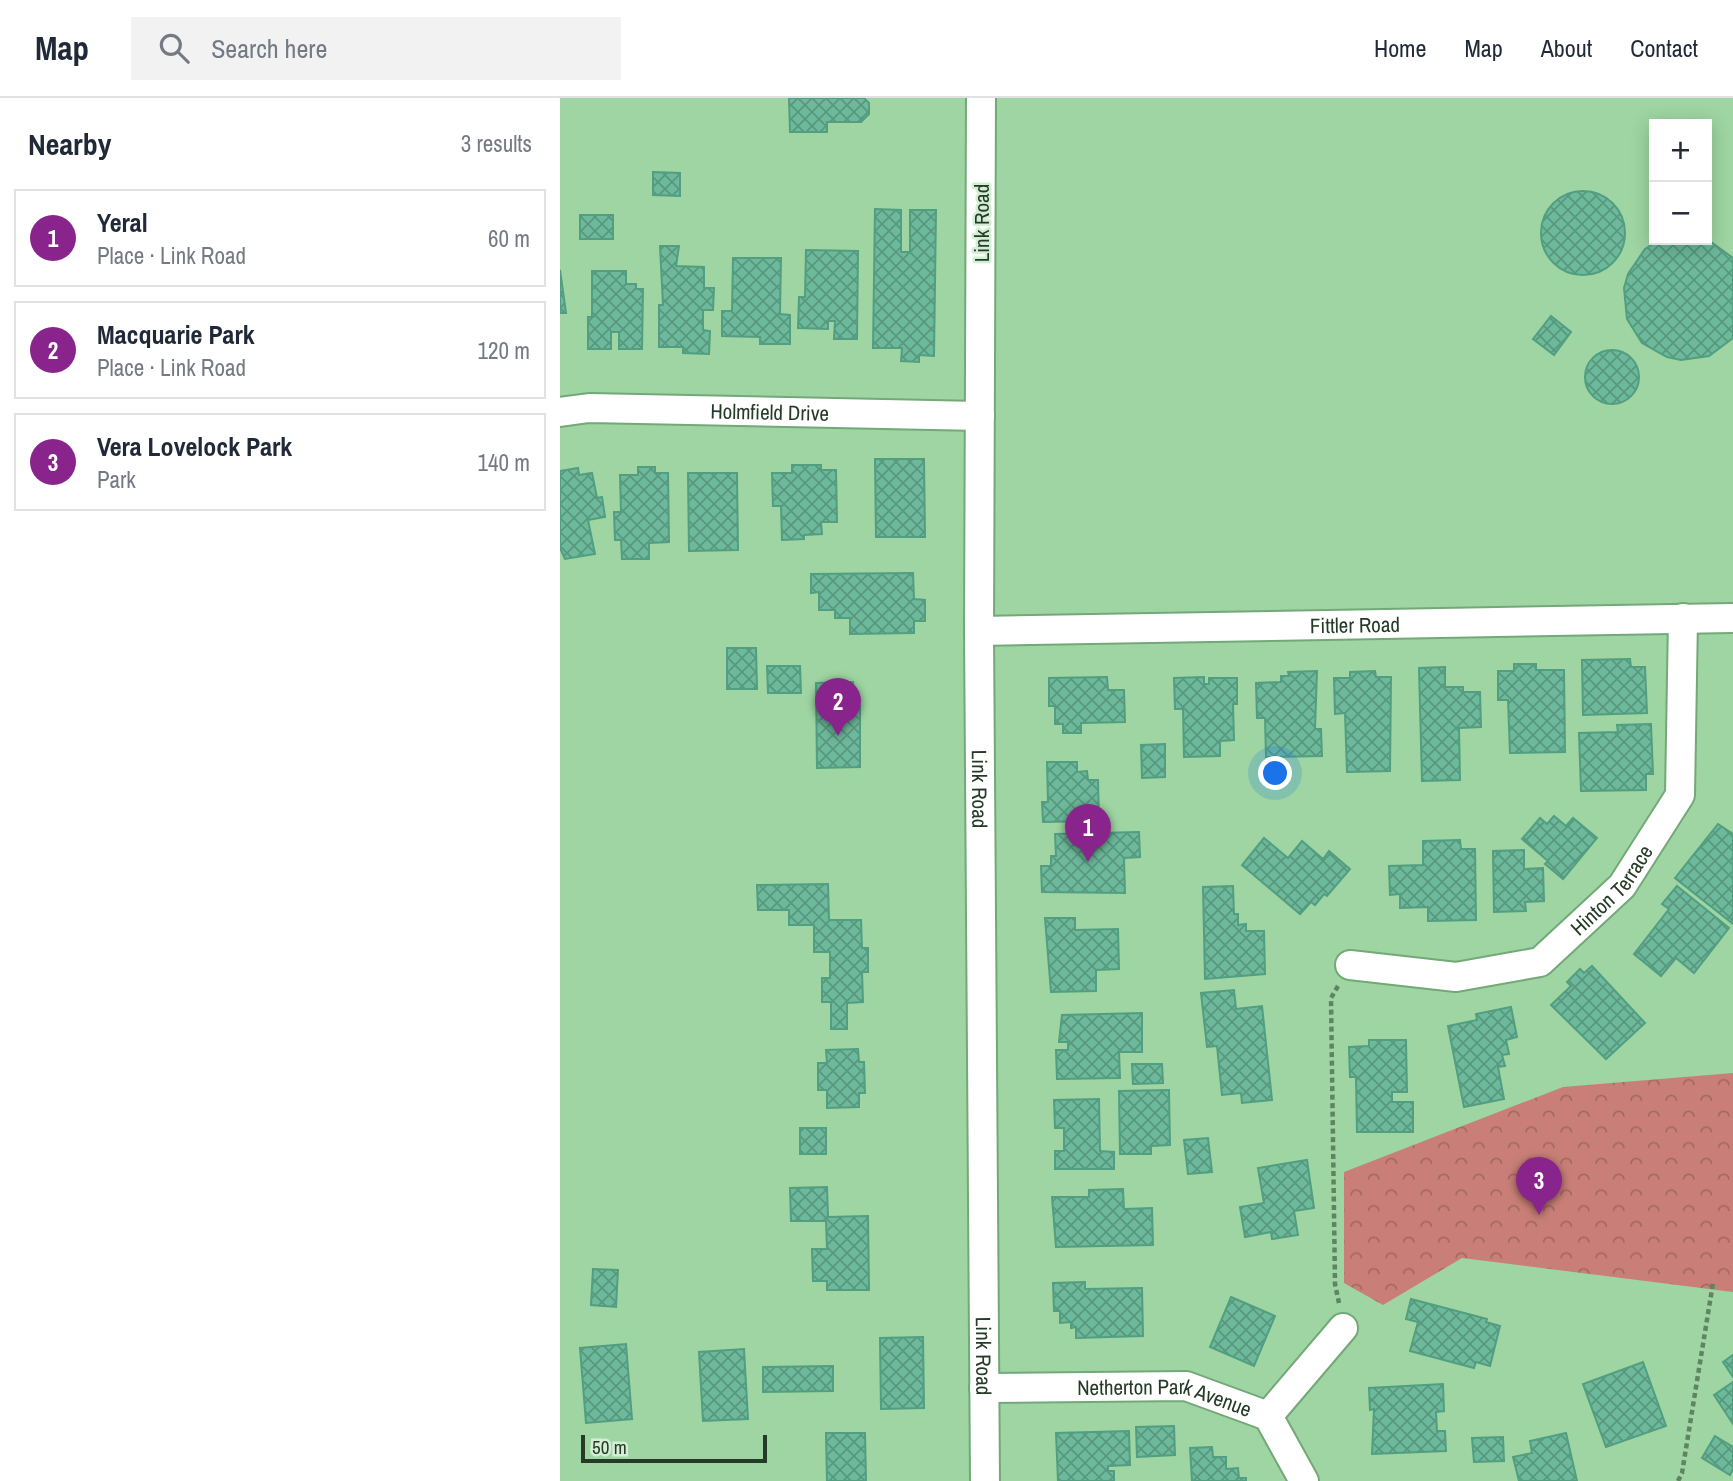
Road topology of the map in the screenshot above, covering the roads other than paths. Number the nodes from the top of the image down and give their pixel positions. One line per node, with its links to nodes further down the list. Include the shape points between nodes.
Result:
1 (981, 98): 3 (street, Link Road)
2 (560, 411): 3 (street, Holmfield Drive)
3 (981, 416): 6 (street, Link Road)
4 (1683, 618): 5 (street, Fittler Road); 6 (street, Fittler Road); 7 (street, Hinton Terrace, via 1680,795 1622,886 1540,962 1456,977)
5 (1733, 618)
6 (979, 631): 9 (street, Link Road)
7 (1344, 975)
8 (1343, 1328): 10 (street)
9 (984, 1388): 10 (street, Netherton Park Avenue, via 1186,1386); 11 (street, Link Road)
10 (1268, 1416): 12 (street, Netherton Park Avenue)
11 (985, 1481)
12 (1304, 1481)

